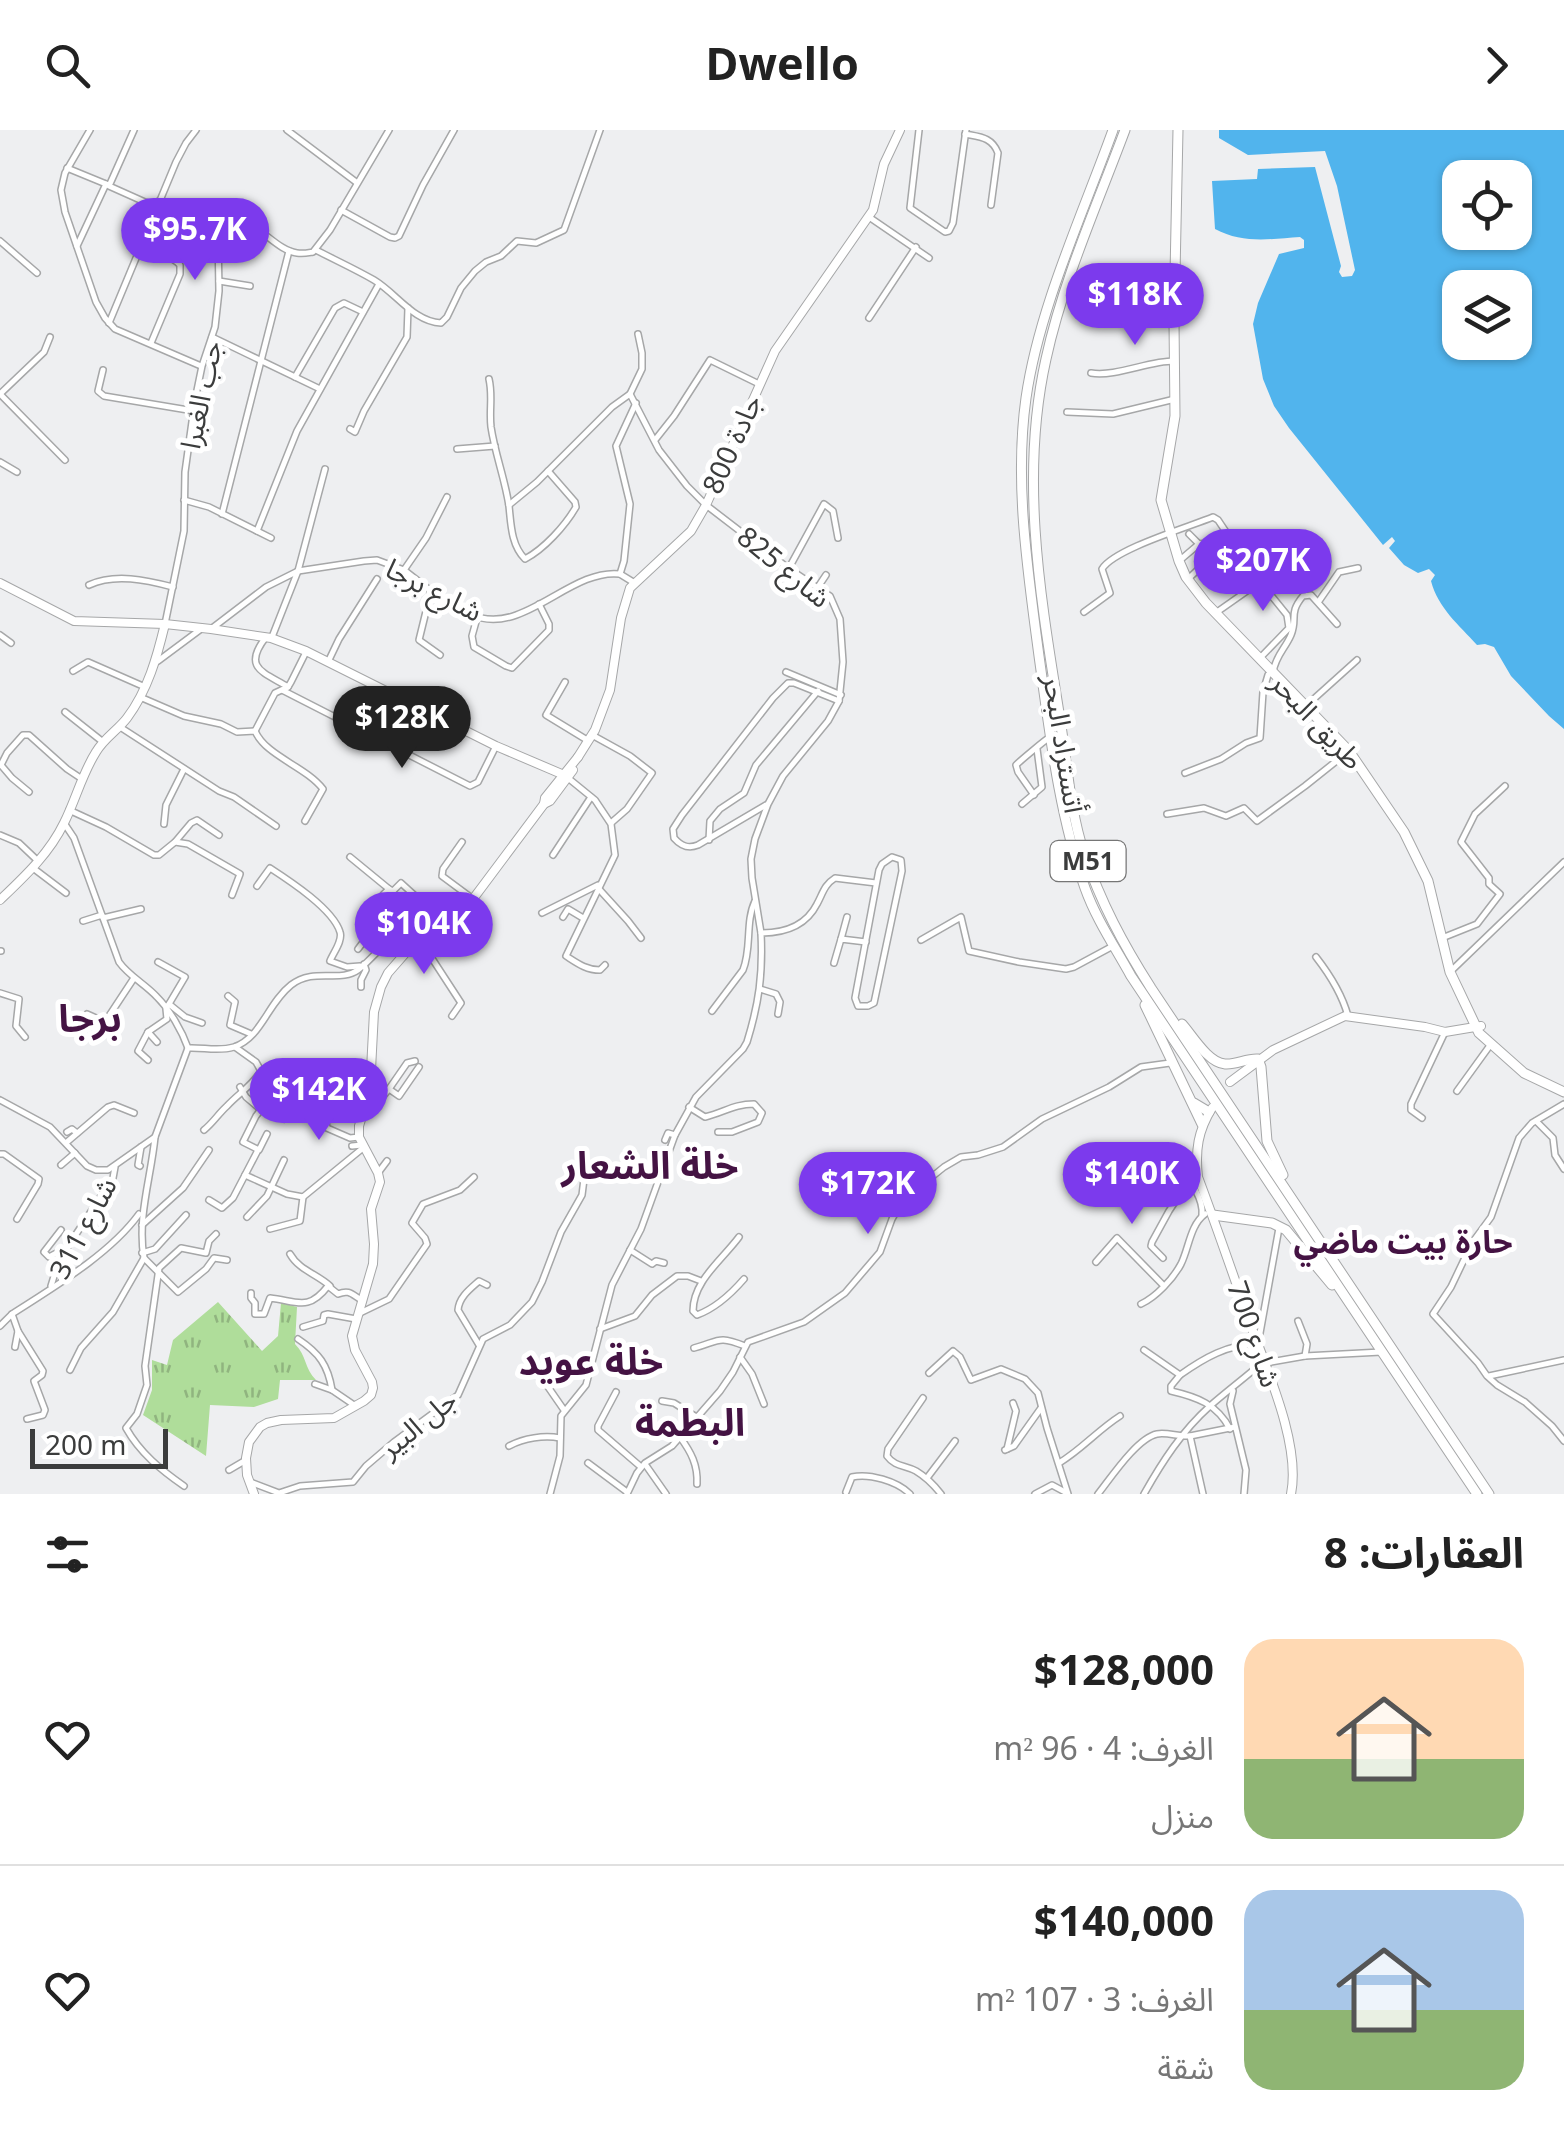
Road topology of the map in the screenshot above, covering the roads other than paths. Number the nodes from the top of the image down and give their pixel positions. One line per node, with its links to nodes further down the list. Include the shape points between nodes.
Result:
1 (90, 130): 14 (street)
2 (134, 130): 16 (street)
3 (196, 130): 17 (street)
4 (287, 130): 15 (street)
5 (389, 130): 15 (street)
6 (454, 130): 19 (street, via 399,236)
7 (600, 130): 33 (street, via 564,231 536,243 517,241 481,266 441,323)
8 (900, 130): 20 (main road, جادة 800)
9 (919, 130): 13 (street, via 910,208 945,232 953,223)
10 (1113, 130): 122 (highway, أتستراد البحر / M51, via 1037,342 1026,399 1025,534)
11 (1125, 130): 199 (highway, أتستراد البحر / M51, via 1046,356 1032,491 1041,596 1083,850 1106,912)
12 (1178, 130): 41 (highway, طريق البحر)
13 (965, 132): 18 (street, via 990,140 998,152)
14 (68, 168): 16 (street); 24 (street, via 61,190)
15 (357, 182): 19 (street)
16 (108, 185): 17 (street); 24 (street)
17 (158, 204): 21 (street); 23 (street)
18 (991, 206)
19 (341, 210): 26 (street)
20 (868, 217): 25 (street); 48 (main road, جادة 800)
21 (218, 239): 27 (street, via 229,226 250,224); 30 (street, جب الغبرا)
22 (0, 241): 29 (street)
23 (142, 242): 36 (street); 40 (street, via 180,265)
24 (77, 246): 36 (street)
25 (916, 248): 28 (street); 35 (street)
26 (316, 250): 27 (street); 31 (street)
27 (289, 251): 42 (street)
28 (930, 258)
29 (37, 273)
30 (220, 282): 32 (street); 38 (street, جب الغبرا)
31 (379, 284): 33 (street); 34 (street)
32 (250, 286)
33 (408, 308): 56 (street, via 407,337 355,432)
34 (363, 312): 46 (street, via 344,303 335,308); 49 (street)
35 (869, 318)
36 (109, 323): 40 (street)
37 (638, 334): 51 (street, via 642,368)
38 (212, 336): 42 (street); 43 (street, جب الغبرا)
39 (50, 337): 50 (street, via 44,352)
40 (151, 343): 43 (street)
41 (1174, 360): 45 (street); 52 (highway, طريق البحر)
42 (262, 361): 46 (street); 69 (street)
43 (202, 366): 54 (street, جب الغبرا)
44 (103, 370): 54 (street, via 98,391 104,396)
45 (1091, 373)
46 (294, 378): 49 (street)
47 (489, 378): 58 (street)
48 (759, 384): 57 (street, via 710,360); 68 (main road, جادة 800)
49 (320, 389): 70 (street)
50 (0, 394): 60 (street)
51 (630, 394): 53 (street, شارع 825); 63 (street)
52 (1175, 399): 55 (street, via 1113,414); 71 (highway, طريق البحر, via 1161,500)
53 (636, 404): 57 (street, شارع 825); 82 (street, via 616,446 630,504)
54 (194, 411): 66 (street, جب الغبرا)
55 (1068, 412)
56 (350, 428)
57 (655, 440): 68 (street, شارع 825)
58 (495, 446): 59 (street); 67 (street)
59 (457, 449)
60 (65, 460)
61 (0, 462): 64 (street)
62 (325, 468): 80 (street)
63 (548, 471): 67 (street); 67 (street, via 576,507 529,558 518,549)
64 (17, 472)
65 (448, 497): 81 (street)
66 (184, 500): 69 (street); 89 (street, جب الغبرا)
67 (509, 504)
68 (706, 505): 78 (street, شارع 825); 86 (main road, جادة 800, via 691,531)
69 (222, 514): 70 (street)
70 (257, 531): 74 (street)
71 (1169, 534): 73 (street, via 1213,518); 76 (highway, طريق البحر); 94 (street, via 1106,562 1102,575 1110,592)
72 (1190, 534): 76 (street, via 1203,544)
73 (1228, 535)
74 (270, 538)
75 (838, 538): 78 (street, via 833,511 824,504)
76 (1179, 561): 85 (highway, طريق البحر)
77 (1205, 563): 85 (street)
78 (788, 568): 90 (street, شارع 825)
79 (1358, 568): 92 (street, via 1339,572)
80 (298, 570): 81 (street, شارع برجا, via 376,560); 99 (street); 101 (street)
81 (404, 570): 91 (street, شارع برجا)
82 (620, 574): 86 (street); 93 (street, شارع برجا, via 601,575)
83 (826, 575): 90 (street)
84 (378, 579): 108 (street)
85 (1188, 579): 95 (highway, طريق البحر)
86 (634, 582): 123 (main road, via 621,618 614,678)
87 (0, 583): 97 (main road, via 74,621)
88 (89, 585): 89 (street, via 108,578)
89 (173, 587): 97 (street, جب الغبرا)
90 (818, 588): 117 (street, شارع 825, via 832,598 840,619)
91 (431, 590): 96 (street, شارع برجا); 104 (street, via 419,640)
92 (1319, 601): 98 (street); 111 (street, via 1308,594 1295,605 1293,630)
93 (538, 604): 96 (street, شارع برجا, via 506,618); 96 (street, via 548,630 512,668 474,647)
94 (1084, 612)
95 (1215, 613): 105 (highway, طريق البحر); 105 (street, via 1254,586 1270,594 1289,628)
96 (478, 618)
97 (165, 624): 99 (main road); 107 (main road)
98 (1338, 624)
99 (206, 628): 101 (main road); 107 (street)
100 (0, 634): 102 (street)
101 (269, 638): 103 (main road); 114 (street, via 255,664)
102 (11, 643)
103 (306, 652): 108 (main road); 114 (street)
104 (440, 654)
105 (1259, 659): 111 (highway, طريق البحر)
106 (1357, 660): 118 (street)
107 (155, 662): 113 (main road)
108 (328, 662): 125 (main road)
109 (74, 671): 113 (street, via 88,662)
110 (786, 672): 117 (street)
111 (1273, 672): 118 (highway, طريق البحر); 131 (street, via 1263,692 1260,738)
112 (565, 682): 123 (street, via 546,715)
113 (145, 686): 116 (main road)
114 (285, 688): 121 (street, via 275,693); 125 (street, via 470,786)
115 (818, 692): 117 (street); 148 (street, via 756,765 744,794 710,821); 148 (street, via 785,686 673,829 681,845)
116 (140, 697): 120 (main road); 121 (street, via 238,732)
117 (840, 698): 138 (street)
118 (1306, 706): 127 (highway, طريق البحر)
119 (65, 712): 124 (street)
120 (120, 727): 124 (main road); 129 (street)
121 (255, 731): 142 (street, via 324,788)
122 (1050, 737): 126 (street); 130 (highway, أتستراد البحر / M51)
123 (590, 738): 133 (main road); 144 (street, via 652,771)
124 (103, 742): 132 (main road)
125 (496, 746): 133 (main road)
126 (1036, 748): 128 (street); 136 (street, via 1016,765)
127 (1349, 751): 140 (street, via 1257,821 1244,808 1226,816 1204,808); 178 (highway, طريق البحر, via 1422,866)
128 (1038, 761): 130 (street); 136 (street, via 1042,787)
129 (184, 769): 143 (street); 145 (street)
130 (1056, 771): 184 (highway, أتستراد البحر / M51, via 1086,892)
131 (1185, 773)
132 (82, 779): 135 (street, via 23,735 2,766); 141 (main road)
133 (565, 780): 137 (street); 162 (main road)
134 (1505, 786): 178 (street, via 1476,814 1461,842 1500,894 1476,924)
135 (28, 792)
136 (1034, 795): 139 (street)
137 (591, 797): 144 (street); 151 (street)
138 (768, 804): 148 (street); 163 (street, via 752,859)
139 (1022, 804)
140 (1167, 814)
141 (66, 817): 149 (street, via 115,832 154,856); 154 (main road); 168 (street)
142 (305, 821)
143 (164, 824)
144 (611, 824): 157 (street, via 615,855)
145 (276, 826)
146 (0, 835): 154 (street, via 19,843)
147 (219, 836): 149 (street, via 197,820)
148 (709, 840)
149 (175, 842): 160 (street, via 240,874)
150 (462, 842): 162 (street, via 442,876)
151 (552, 856)
152 (350, 857): 158 (street)
153 (1564, 862): 192 (street)
154 (36, 865): 159 (street); 161 (main road)
155 (876, 883): 175 (street, via 836,878 804,920); 183 (street); 183 (street, via 886,860 901,860 874,1003 862,1006 856,998)
156 (256, 886): 190 (street, via 268,868 286,879 340,933 330,961)
157 (599, 886): 167 (street); 171 (street); 177 (street)
158 (389, 889): 164 (street, via 401,883); 172 (street, via 374,904)
159 (66, 893)
160 (232, 895)
161 (1, 897)
162 (472, 898): 182 (main road)
163 (756, 898): 175 (street); 201 (street, via 744,970)
164 (422, 903)
165 (142, 909): 166 (street)
166 (132, 912): 168 (street); 174 (street)
167 (542, 913)
168 (103, 916): 173 (street); 194 (street, via 120,962)
169 (564, 917): 171 (street, via 568,909)
170 (847, 917): 179 (street)
171 (584, 918): 191 (street, via 566,956 594,970)
172 (378, 921): 176 (street); 181 (street)
173 (83, 922)
174 (137, 922)
175 (761, 933): 196 (street)
176 (364, 934): 185 (street); 186 (street)
177 (641, 938)
178 (1442, 938): 192 (highway, طريق البحر)
179 (841, 939): 183 (street); 189 (street)
180 (922, 940): 184 (street, via 961,917 970,952 1066,969)
181 (390, 942): 182 (street); 186 (street)
182 (418, 942): 204 (street, via 461,1003); 229 (main road, via 388,973 376,1000)
183 (866, 942)
184 (1114, 946): 193 (highway, أتستراد البحر / M51)
185 (358, 949)
186 (381, 949): 190 (street)
187 (1316, 957): 205 (street)
188 (158, 962): 200 (street, via 184,976)
189 (834, 964)
190 (363, 965): 195 (street); 210 (street, via 347,975 296,981 276,998)
191 (605, 965)
192 (1450, 972): 207 (highway, طريق البحر)
193 (1131, 976): 218 (highway); 298 (highway, أتستراد البحر / M51)
194 (134, 978): 200 (street); 202 (street, via 105,1022)
195 (361, 987)
196 (760, 989): 203 (street, via 776,994); 230 (street, via 743,1048)
197 (0, 992): 211 (street, via 19,999 16,1026)
198 (228, 996): 210 (street, via 235,1002 230,1025)
199 (1163, 1004): 219 (highway); 266 (highway, أتستراد البحر / M51)
200 (168, 1007): 206 (street); 208 (street, via 167,1019); 215 (street)
201 (712, 1011)
202 (87, 1014)
203 (778, 1014)
204 (452, 1016)
205 (1348, 1016): 209 (main road); 216 (main road)
206 (202, 1023)
207 (1477, 1028): 209 (main road); 213 (highway, طريق البحر); 223 (highway, طريق البحر, via 1526,1070)
208 (148, 1032): 212 (street); 217 (street, via 138,1051)
209 (1444, 1032): 234 (street, via 1411,1104)
210 (253, 1035): 214 (street)
211 (25, 1037)
212 (156, 1042)
213 (1491, 1044): 223 (highway, طريق البحر, via 1524,1073); 224 (street)
214 (236, 1047): 215 (street); 221 (street, via 261,1071)
215 (188, 1048): 244 (street)
216 (1258, 1059): 219 (highway); 220 (main road); 266 (highway, via 1267,1141)
217 (148, 1060)
218 (1173, 1063): 226 (highway); 311 (street, via 1141,1067 1003,1147 944,1167 902,1201 880,1252 845,1294 804,1322)
219 (1224, 1064): 220 (highway)
220 (1234, 1078)
221 (242, 1089): 231 (street); 238 (street)
222 (389, 1089): 222 (street, via 399,1096 417,1064 407,1063); 229 (street, via 372,1110)
223 (1564, 1090)
224 (1457, 1091)
225 (0, 1100): 246 (street)
226 (1194, 1103): 232 (highway); 237 (highway)
227 (1564, 1104): 236 (street)
228 (332, 1107): 247 (street, via 327,1128)
229 (365, 1107): 247 (main road)
230 (689, 1107): 240 (street, via 705,1117 734,1104 754,1104 762,1113 758,1122); 243 (street)
231 (260, 1109): 235 (street); 250 (street, via 243,1142)
232 (1211, 1110): 237 (main road)
233 (134, 1113): 241 (street, via 114,1105)
234 (1422, 1118)
235 (284, 1119)
236 (1536, 1121): 258 (street, via 1553,1138); 324 (street, via 1519,1138 1491,1217 1433,1313)
237 (1202, 1124): 273 (main road, شارع 700, via 1196,1156)
238 (204, 1130)
239 (67, 1132): 241 (street)
240 (718, 1132)
241 (78, 1134): 246 (street)
242 (266, 1134): 250 (street)
243 (675, 1134): 245 (street); 283 (street)
244 (154, 1137): 249 (street); 265 (street)
245 (665, 1140)
246 (67, 1142): 251 (street)
247 (359, 1144): 260 (main road); 267 (street)
248 (208, 1150): 276 (street, via 183,1188)
249 (136, 1151): 256 (street); 257 (street)
250 (258, 1152): 261 (street)
251 (75, 1153): 255 (street); 257 (street, via 96,1170)
252 (0, 1154): 275 (street, via 39,1179)
253 (284, 1160): 264 (street)
254 (387, 1162): 260 (street)
255 (62, 1165)
256 (140, 1166)
257 (115, 1167): 282 (street, شارع 311)
258 (1564, 1169)
259 (583, 1172): 310 (street, via 582,1195 532,1302)
260 (378, 1173): 299 (main road, via 373,1264)
261 (245, 1175): 264 (street); 269 (street, via 227,1205)
262 (474, 1177): 302 (street, via 460,1190 422,1204 412,1223 427,1244 389,1300)
263 (1188, 1182): 270 (street, via 1173,1162); 273 (street); 286 (street, via 1152,1242)
264 (272, 1188): 267 (street); 274 (street)
265 (147, 1196): 268 (street); 271 (street)
266 (1291, 1196): 373 (highway, أتستراد البحر / M51)
267 (303, 1197): 278 (street, via 300,1221)
268 (138, 1199)
269 (209, 1200)
270 (1136, 1209)
271 (141, 1212): 276 (street); 296 (street, via 108,1248)
272 (186, 1215): 285 (street)
273 (1208, 1215): 277 (highway); 294 (street); 309 (main road, شارع 700)
274 (248, 1217)
275 (18, 1219)
276 (142, 1225): 285 (street)
277 (1280, 1226): 298 (highway); 309 (street)
278 (270, 1229)
279 (60, 1230): 282 (street, via 45,1254)
280 (216, 1234): 290 (street, via 206,1253 182,1248)
281 (739, 1237): 292 (street)
282 (70, 1244): 296 (street, شارع 311)
283 (630, 1250): 289 (street, via 652,1264); 306 (street)
284 (290, 1254): 295 (street)
285 (143, 1256): 290 (street); 321 (street)
286 (1162, 1258)
287 (227, 1260): 290 (street, via 214,1258 180,1292)
288 (1096, 1262): 294 (street, via 1117,1238)
289 (664, 1263)
290 (157, 1273): 356 (street, via 147,1385 126,1428)
291 (744, 1279): 292 (street, via 697,1315 693,1302)
292 (701, 1282): 306 (street, via 677,1276 635,1316)
293 (487, 1285): 310 (street, via 479,1281 458,1310)
294 (1163, 1285): 300 (street)
295 (330, 1286): 297 (street, via 306,1303 270,1298 261,1315 255,1314); 299 (street)
296 (50, 1289): 301 (street)
297 (252, 1294)
298 (1346, 1298): 315 (highway, أتستراد البحر / M51)
299 (363, 1301): 302 (main road)
300 (1141, 1304)
301 (12, 1314): 304 (street); 307 (street)
302 (357, 1316): 305 (street, via 328,1314); 333 (main road, via 352,1343 373,1388)
303 (1298, 1321): 316 (street)
304 (0, 1324)
305 (303, 1327)
306 (600, 1329): 336 (street, via 586,1385)
307 (18, 1331): 312 (street); 339 (street, via 42,1371 34,1381 45,1410)
308 (298, 1339): 327 (street, via 325,1362)
309 (1258, 1344): 320 (main road, شارع 700); 323 (street, via 1221,1350)
310 (479, 1346): 357 (street, جل البير, via 458,1395 356,1480)
311 (745, 1346): 313 (street, via 723,1338); 318 (street)
312 (15, 1347)
313 (694, 1348)
314 (1144, 1350): 323 (street)
315 (1382, 1352): 316 (street); 372 (highway, أتستراد البحر / M51)
316 (1305, 1356): 320 (street)
317 (546, 1357): 336 (street, via 546,1384)
318 (740, 1357): 332 (street); 338 (street)
319 (1564, 1360): 324 (street)
320 (1264, 1362): 326 (street); 371 (main road, شارع 700, via 1290,1444)
321 (70, 1370)
322 (929, 1373): 335 (street, via 953,1350 973,1380 1002,1369 1025,1379 1038,1392)
323 (1180, 1375): 334 (street, via 1172,1391)
324 (1487, 1376): 346 (street)
325 (314, 1384): 327 (street)
326 (1234, 1388): 334 (street); 340 (street)
327 (332, 1390): 333 (street)
328 (616, 1392): 351 (street, via 598,1430)
329 (923, 1398): 353 (street, via 886,1454)
330 (662, 1401): 338 (street)
331 (1013, 1403): 335 (street, via 1006,1449)
332 (764, 1404)
333 (356, 1406): 348 (main road, via 334,1418 267,1422 249,1442)
334 (1209, 1407): 340 (street); 343 (street)
335 (1041, 1408): 350 (street)
336 (564, 1410): 344 (street)
337 (1120, 1416): 350 (street)
338 (698, 1418): 342 (street)
339 (27, 1419)
340 (1232, 1428): 341 (street); 370 (street, via 1246,1470)
341 (1190, 1436): 343 (street); 369 (street)
342 (680, 1437): 351 (street); 355 (street, via 692,1454)
343 (1180, 1437): 367 (street, via 1148,1438); 368 (street)
344 (560, 1438): 347 (street); 361 (street)
345 (955, 1441): 353 (street)
346 (1564, 1442)
347 (510, 1446)
348 (246, 1460): 352 (street); 354 (main road)
349 (588, 1463): 359 (street)
350 (1058, 1463): 366 (street)
351 (643, 1465): 359 (street); 362 (street)
352 (228, 1470)
353 (926, 1478): 364 (street)
354 (250, 1482): 357 (street, جل البير); 360 (main road)
355 (697, 1484)
356 (184, 1486)
357 (289, 1492)
358 (846, 1492): 363 (street, via 859,1474)
359 (627, 1493)
360 (254, 1494)
361 (550, 1494)
362 (666, 1494)
363 (910, 1494)
364 (941, 1494)
365 (1035, 1494): 366 (street, via 1052,1485)
366 (1068, 1494)
367 (1098, 1494)
368 (1144, 1494)
369 (1203, 1494)
370 (1244, 1494)
371 (1290, 1494)
372 (1477, 1494)
373 (1489, 1494)

